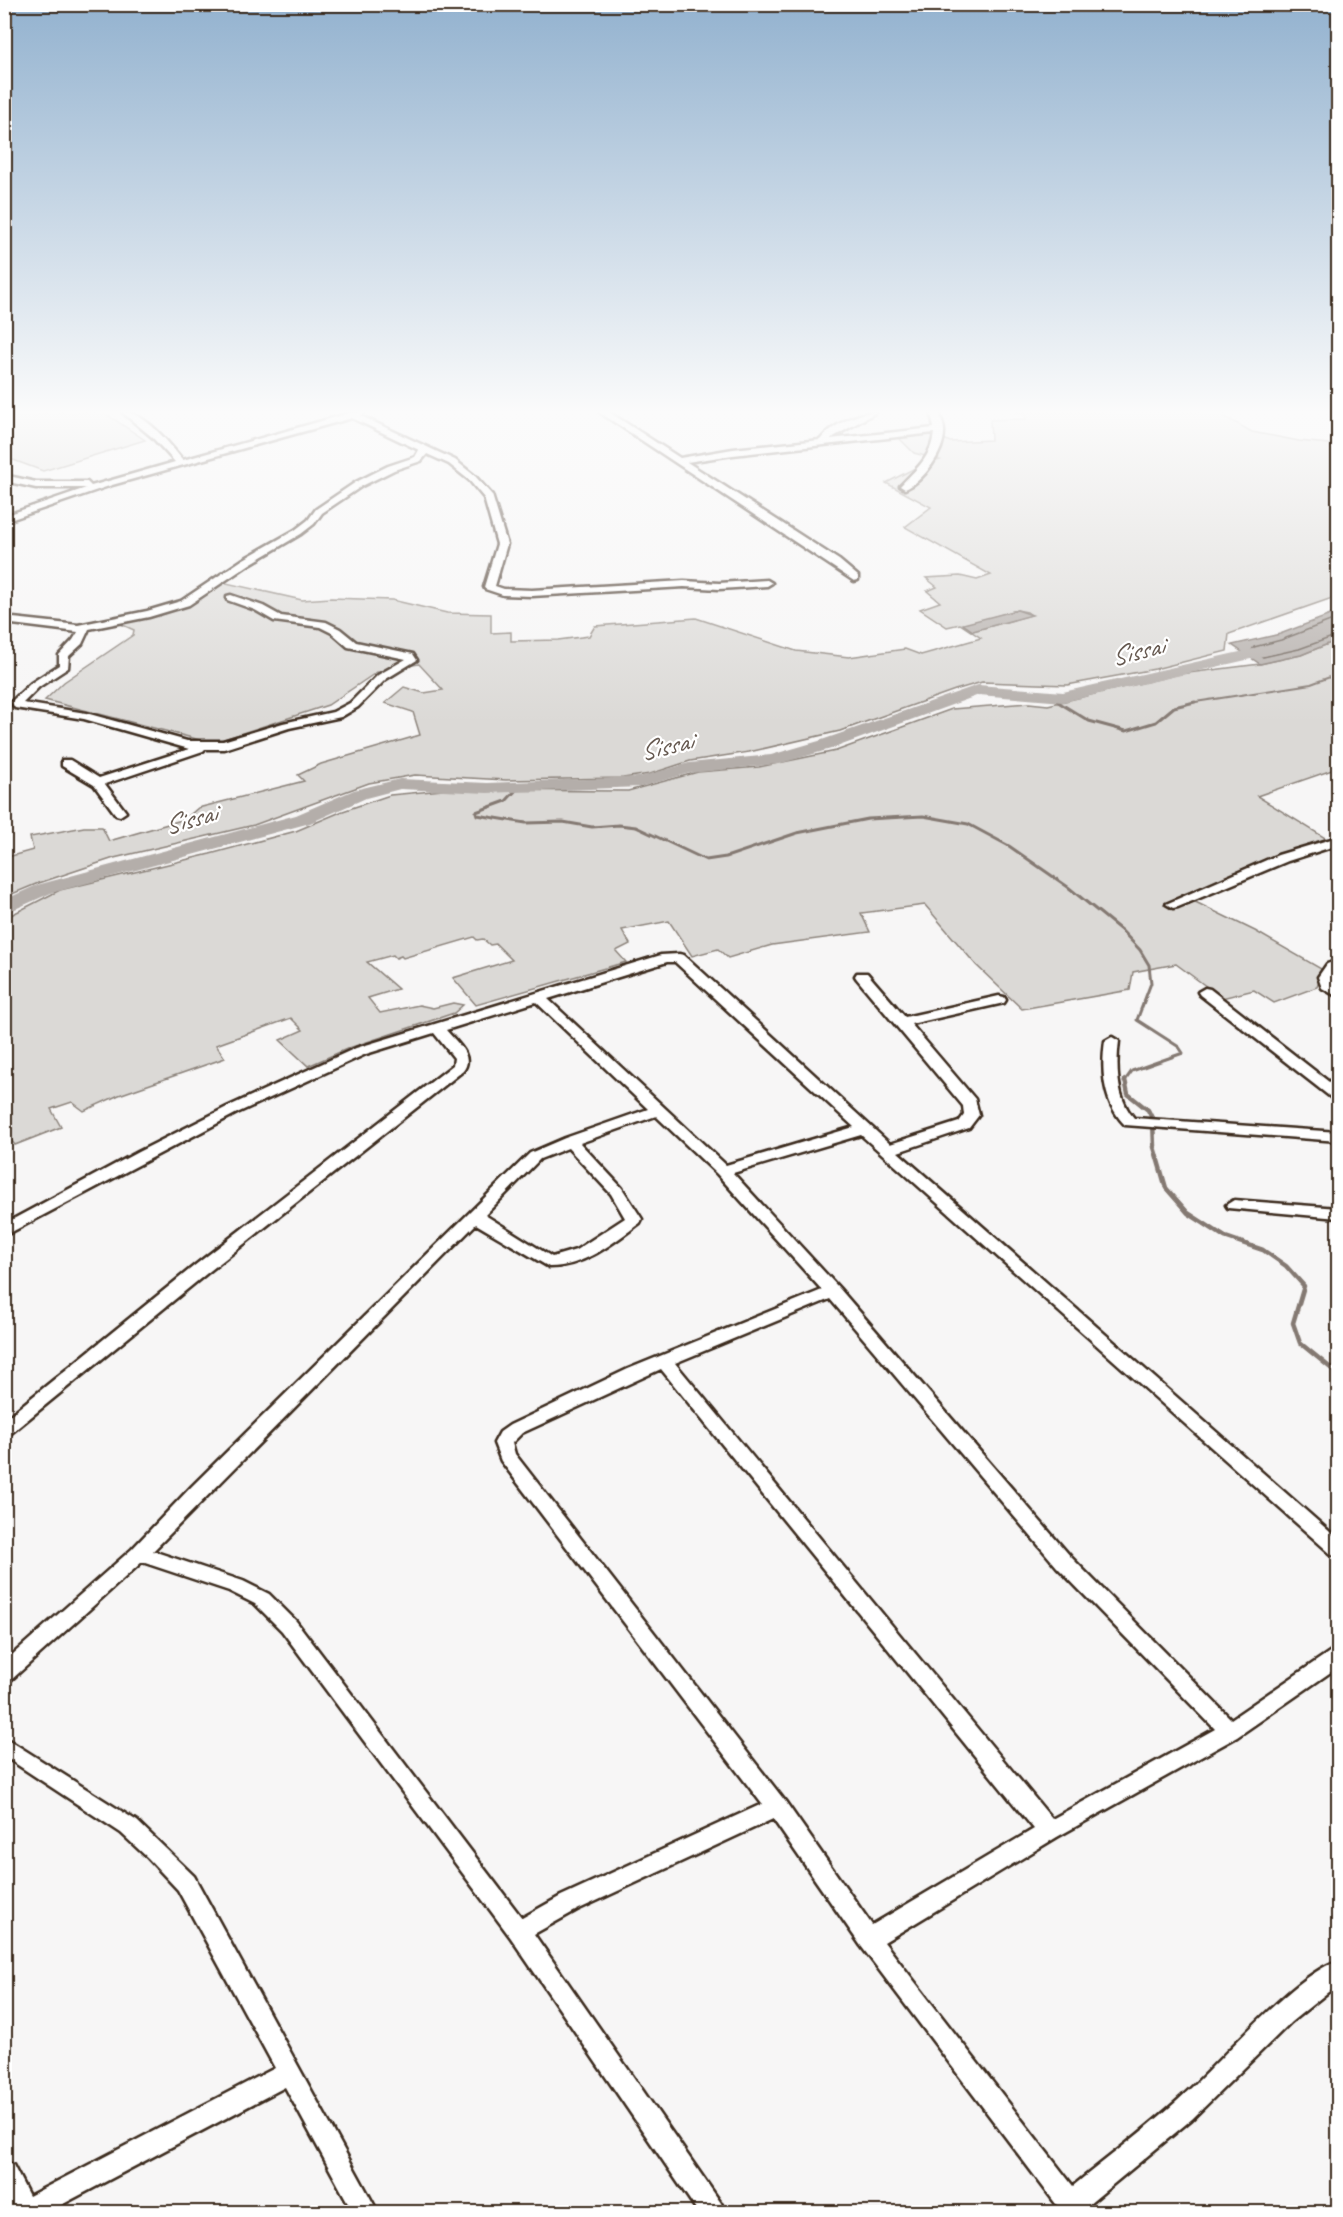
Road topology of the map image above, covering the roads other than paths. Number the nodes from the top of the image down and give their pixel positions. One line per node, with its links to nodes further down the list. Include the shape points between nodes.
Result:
1 (316, 515): 8 (street, via 298,532 185,603)
2 (494, 515): 5 (street, via 502,544 489,587 496,591 532,593)
3 (763, 515): 4 (street)
4 (854, 578)
5 (767, 583)
6 (231, 598): 9 (street, via 278,619 322,624 352,645 409,656 412,660 382,677 354,705 337,715 235,743)
7 (4, 620): 8 (street)
8 (79, 628): 9 (street, via 84,634 64,655 64,666 35,685 18,704 86,716 188,745)
9 (207, 746): 11 (street)
10 (66, 763): 11 (street)
11 (98, 782): 12 (street)
12 (120, 812)
13 (1338, 841): 14 (street, via 1283,858)
14 (1173, 904)
15 (1338, 964): 18 (street, via 1325,978 1327,985)
16 (862, 975): 21 (street)
17 (1205, 992): 24 (street)
18 (1338, 993)
19 (537, 996): 22 (street); 25 (street); 26 (street, via 666,958 684,959)
20 (999, 1000): 21 (street)
21 (902, 1022): 29 (street, via 970,1102 973,1114 964,1125)
22 (437, 1026): 34 (street, via 362,1051 232,1110); 37 (street, via 460,1058 458,1068)
23 (1112, 1041): 27 (street, via 1109,1057 1118,1110 1130,1122)
24 (1338, 1096)
25 (659, 1110): 28 (street); 30 (street)
26 (864, 1129): 29 (street); 30 (street)
27 (1338, 1137)
28 (570, 1141): 33 (street, via 535,1156); 33 (street, via 630,1209 634,1219 629,1223 573,1258 555,1263)
29 (887, 1150): 38 (street)
30 (723, 1171): 35 (street)
31 (1234, 1205): 32 (street)
32 (1338, 1214)
33 (475, 1216): 39 (street)
34 (4, 1231)
35 (833, 1292): 36 (street); 42 (street, via 1064,1562)
36 (664, 1361): 44 (street, via 516,1429 503,1443 507,1456); 45 (street)
37 (4, 1430)
38 (1338, 1549)
39 (139, 1554): 41 (street); 46 (street, via 236,1586 262,1599 289,1626)
40 (1338, 1657): 42 (street)
41 (4, 1674)
42 (1230, 1731): 45 (street)
43 (4, 1745): 49 (street, via 129,1827 186,1883)
44 (777, 1807): 46 (street, via 569,1903); 47 (street)
45 (1049, 1831): 47 (street)
46 (519, 1931): 54 (street)
47 (869, 1939): 51 (street)
48 (1338, 1971): 51 (street, via 1267,2028 1198,2098)
49 (288, 2073): 52 (street); 53 (street)
50 (4, 2173): 52 (street)
51 (1074, 2208)
52 (24, 2212)
53 (366, 2212)
54 (712, 2212)

